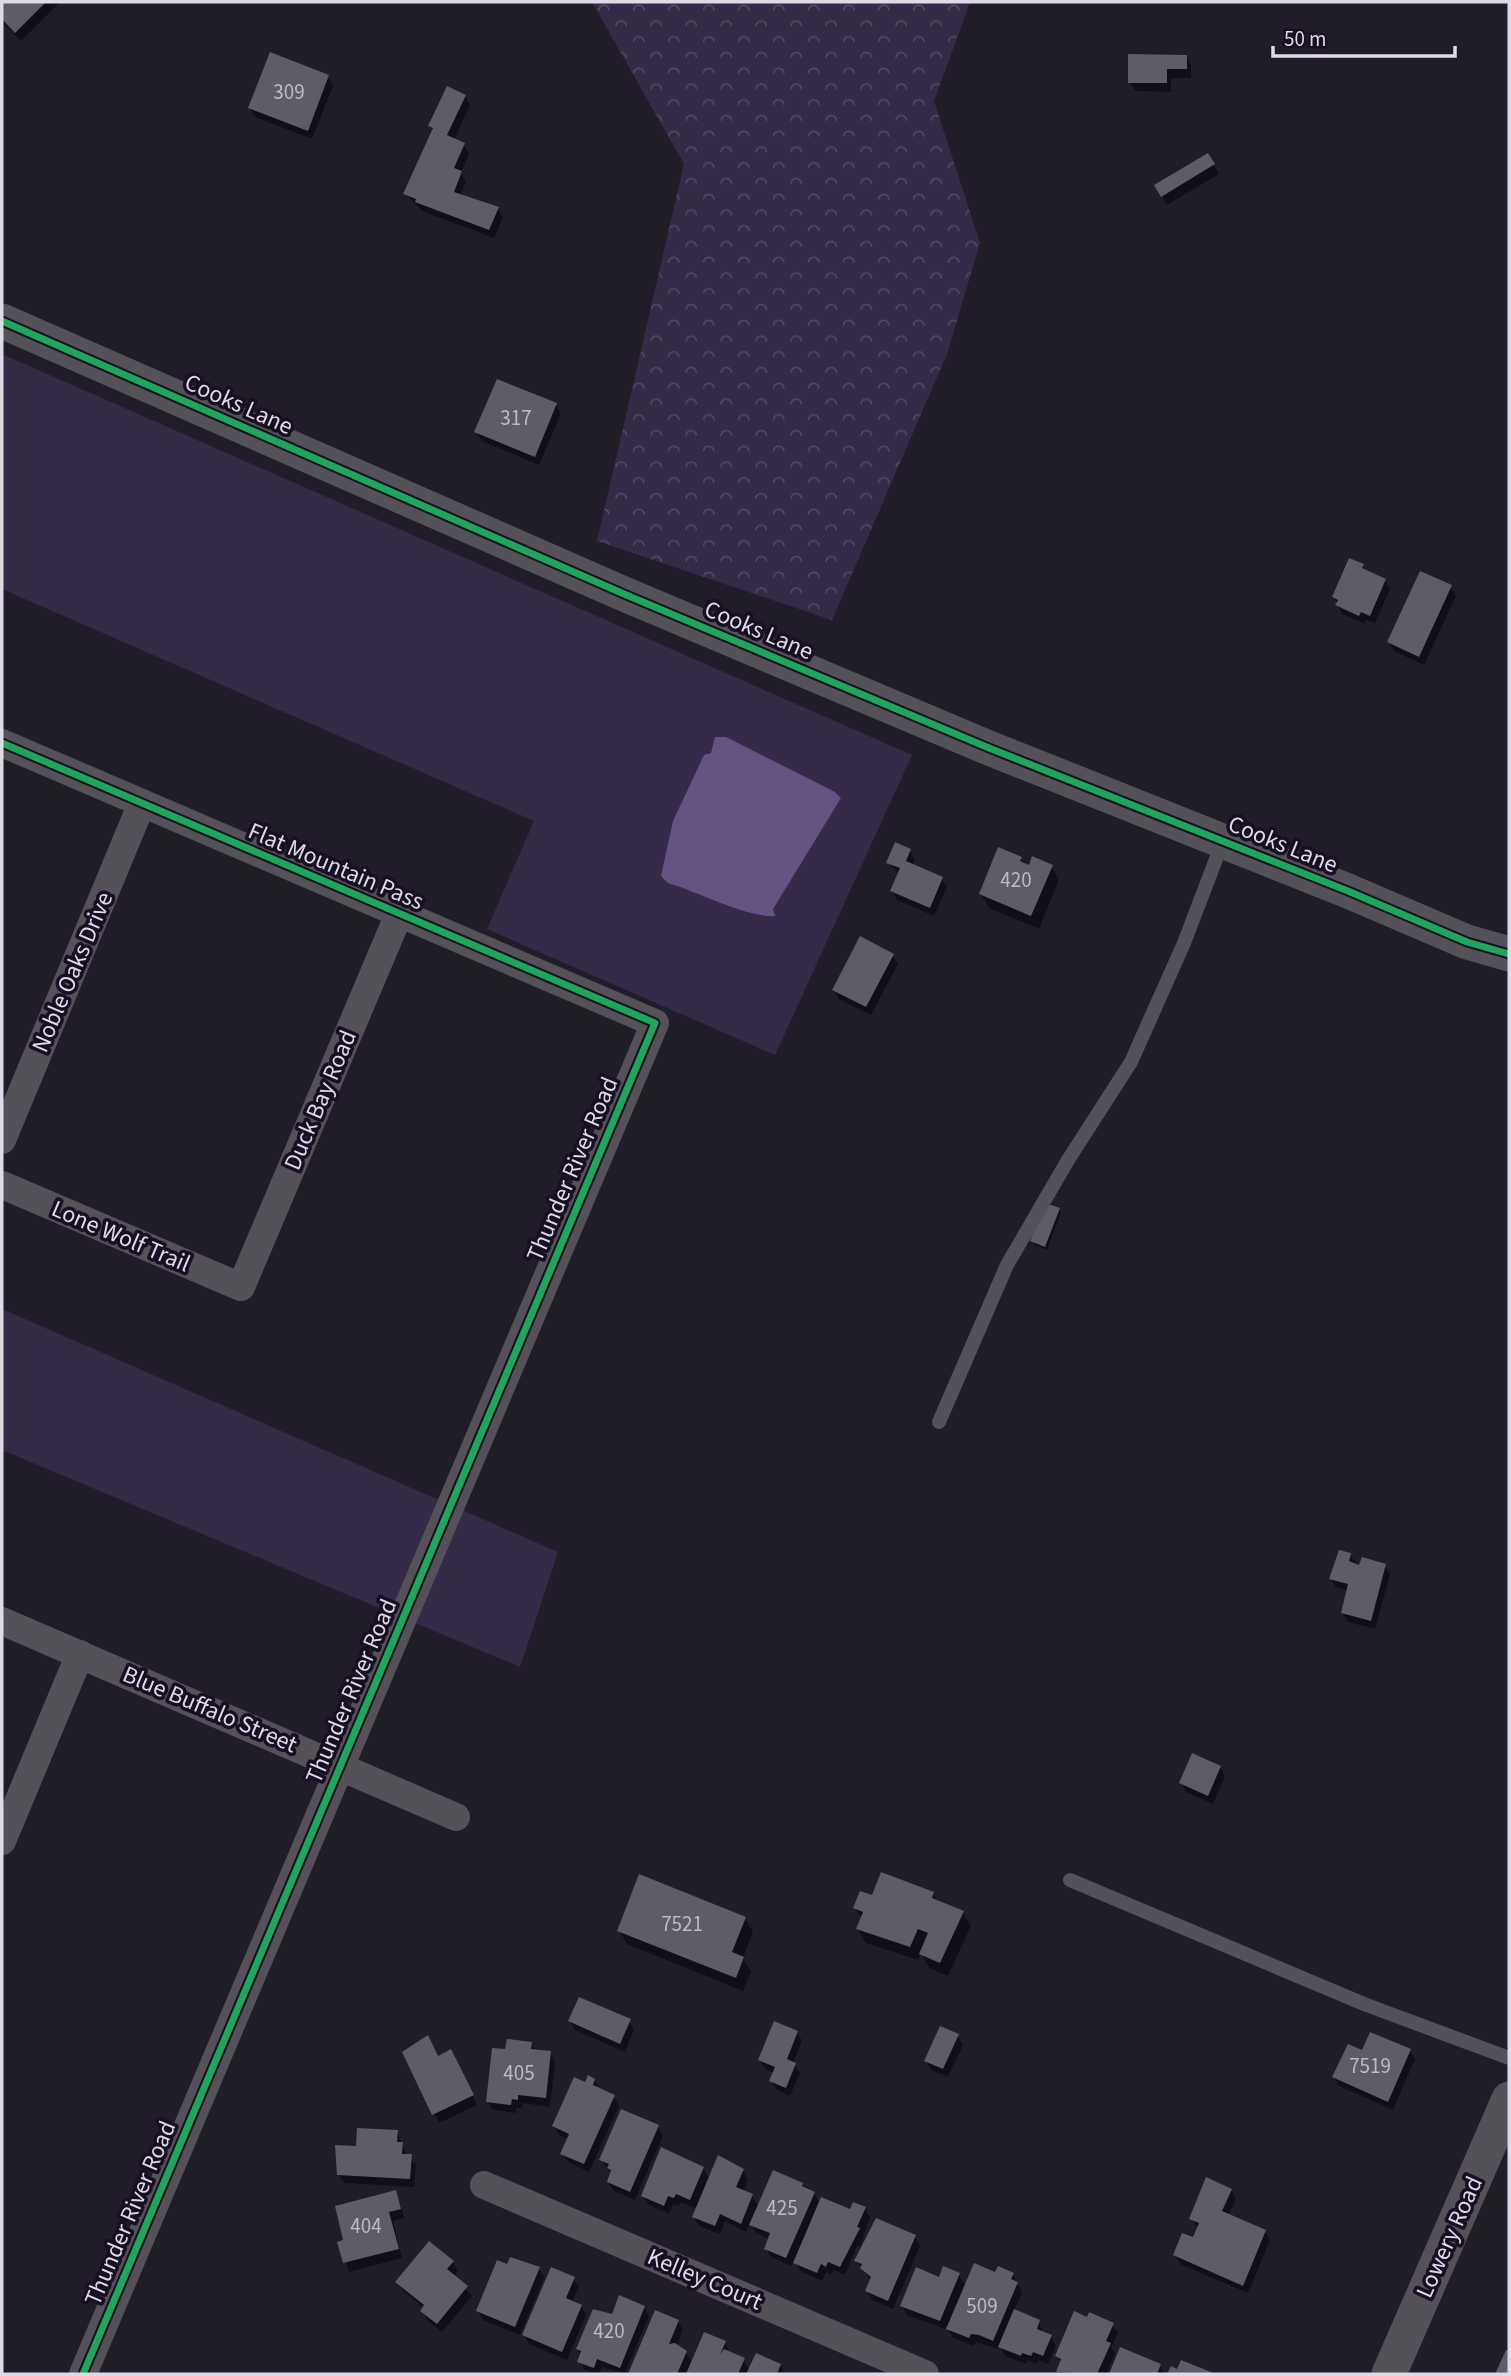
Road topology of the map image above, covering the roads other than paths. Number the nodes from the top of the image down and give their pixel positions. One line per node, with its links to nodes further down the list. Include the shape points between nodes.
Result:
1 (2, 321): 4 (street, Cooks Lane, via 636,599)
2 (2, 743): 3 (street, Flat Mountain Pass)
3 (142, 803): 5 (street, Flat Mountain Pass); 8 (street, Noble Oaks Drive)
4 (1223, 841): 6 (street, Cooks Lane, via 1466,943); 11 (lane, via 1131,1062 1007,1265)
5 (399, 914): 7 (street, Flat Mountain Pass); 10 (street, Duck Bay Road)
6 (1509, 954)
7 (655, 1023): 14 (street, Thunder River Road)
8 (2, 1140)
9 (2, 1185): 10 (street, Lone Wolf Trail)
10 (241, 1287)
11 (939, 1422)
12 (2, 1621): 13 (street, Blue Buffalo Street)
13 (80, 1654): 14 (street, Blue Buffalo Street); 16 (street)
14 (341, 1765): 15 (street, Blue Buffalo Street); 21 (street, Thunder River Road)
15 (456, 1817)
16 (2, 1841)
17 (1070, 1880): 18 (lane, via 1386,2013)
18 (1509, 2058)
19 (1509, 2099): 23 (street, Lowery Road)
20 (484, 2185): 22 (street, Kelley Court)
21 (84, 2374)
22 (925, 2374)
23 (1389, 2374)

